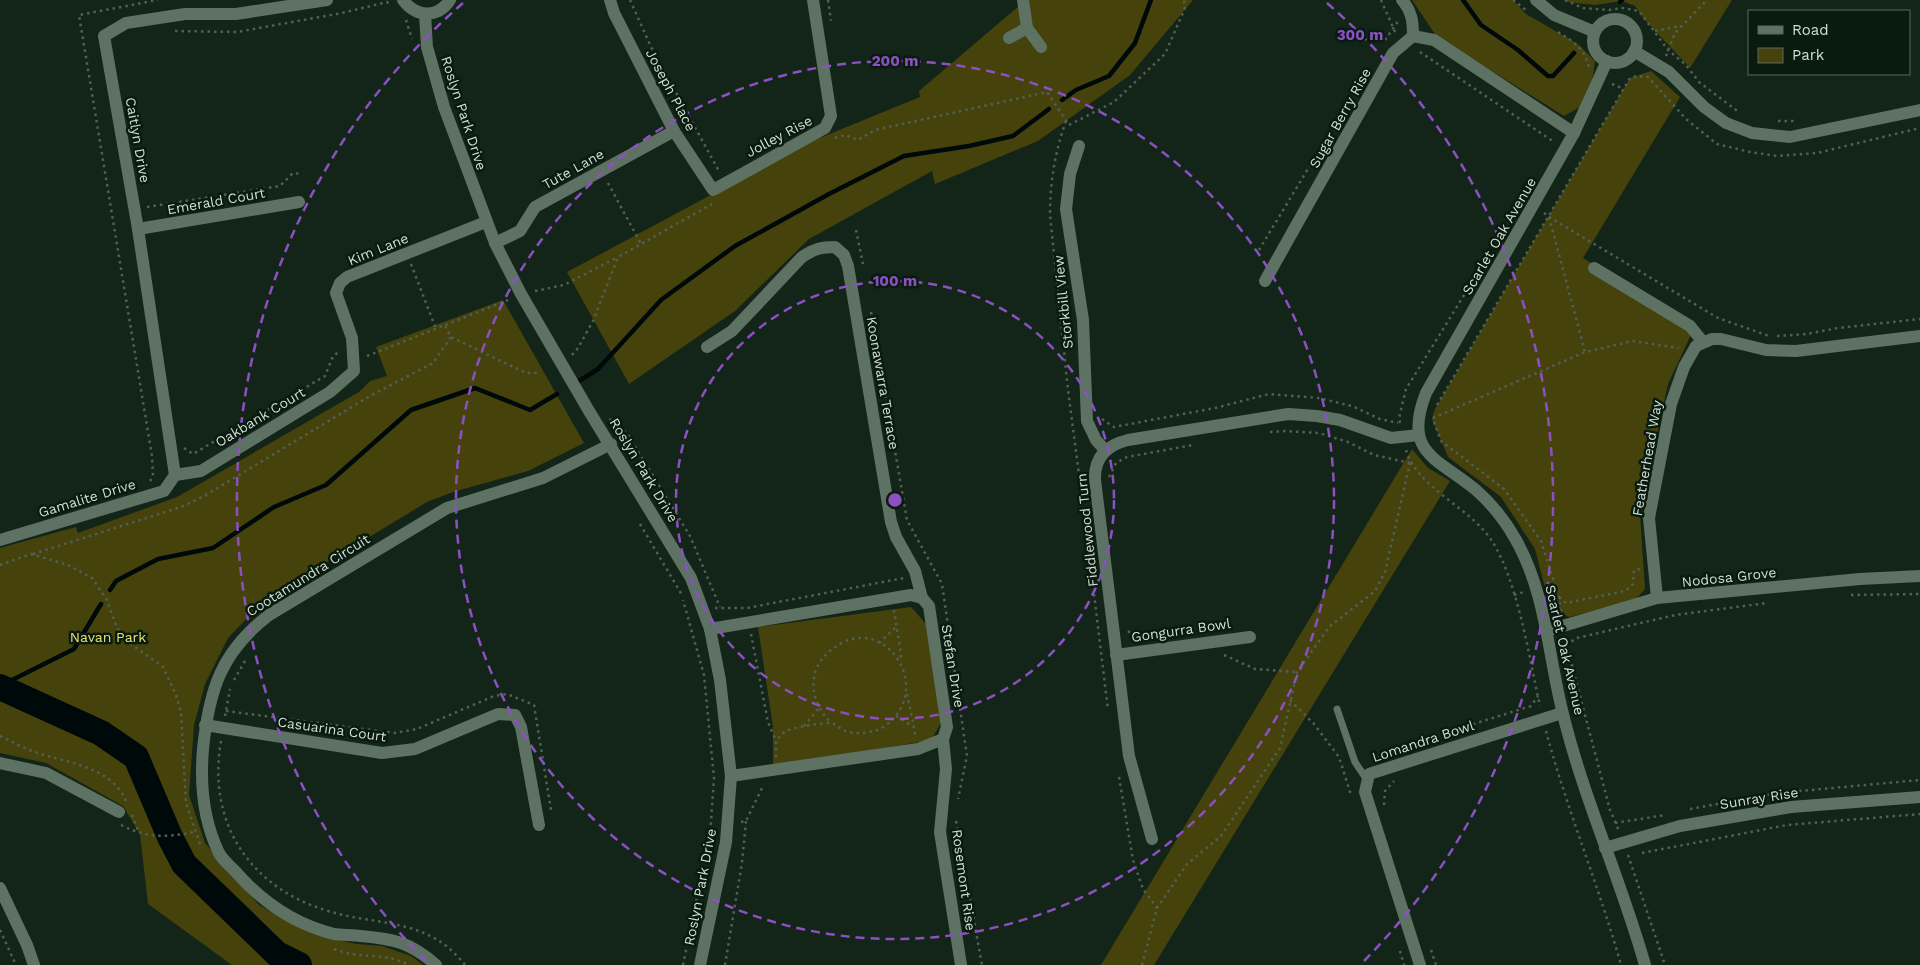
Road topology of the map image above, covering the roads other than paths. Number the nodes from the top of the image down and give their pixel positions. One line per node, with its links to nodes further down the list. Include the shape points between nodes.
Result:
1 (327, 0): 24 (street, Caitlyn Drive, via 236,14 185,14 126,23 104,36)
2 (450, 0): 9 (street, via 438,12)
3 (610, 0): 18 (street, Joseph Place)
4 (813, 0): 21 (street, Jolley Rise, via 830,116 825,128 724,183)
5 (1023, 0): 10 (street)
6 (1536, 0): 11 (street, via 1554,15)
7 (398, 3): 9 (street)
8 (1405, 3): 13 (street, via 1413,20)
9 (425, 14): 23 (street, Roslyn Park Drive, via 427,47 444,107)
10 (1027, 28): 12 (street); 14 (street)
11 (1595, 32): 15 (street, via 1608,20 1623,20 1636,37); 16 (street, via 1596,51)
12 (1008, 38)
13 (1409, 39): 19 (street, via 1434,40); 27 (street, Sugar Berry Rise, via 1393,53)
14 (1041, 47)
15 (1634, 51): 16 (street, via 1625,60); 17 (street, via 1658,64 1726,123 1752,133 1790,137)
16 (1607, 61): 19 (street, Scarlet Oak Avenue)
17 (1920, 110)
18 (674, 131): 21 (street, Joseph Place); 25 (street, Tute Lane, via 535,207 520,231)
19 (1574, 133): 32 (street, Scarlet Oak Avenue, via 1426,393 1418,415)
20 (1079, 146): 34 (street, Storkbill View, via 1070,174 1066,209 1083,320 1087,421)
21 (714, 195)
22 (299, 202): 24 (street, Emerald Court)
23 (486, 222): 25 (street, Roslyn Park Drive); 31 (street, Kim Lane, via 347,277 340,283 336,293 352,338)
24 (144, 228): 35 (street, Caitlyn Drive)
25 (495, 243): 33 (street, Roslyn Park Drive, via 518,296)
26 (1594, 268): 29 (street, via 1690,326)
27 (1265, 281)
28 (1920, 336): 29 (street, via 1796,351 1766,350 1712,339)
29 (1703, 342): 39 (street, Featherhead Way, via 1690,354 1671,404 1649,518)
30 (707, 347): 38 (street, Koonawarra Terrace, via 732,331 808,253 835,247 844,255 891,522 917,576)
31 (354, 371): 35 (street, Oakbank Court, via 330,392 201,471)
32 (1419, 435): 34 (street, via 1391,438 1340,420 1288,414 1128,440); 41 (street, Scarlet Oak Avenue, via 1434,462 1475,490 1512,533 1531,571)
33 (611, 444): 40 (street, Roslyn Park Drive, via 691,578); 46 (street, Cootamundra Circuit, via 543,478 447,508 269,615 246,633 232,652 210,700)
34 (1105, 450): 43 (street, Fiddlewood Turn, via 1095,470)
35 (174, 475): 36 (street, Gamalite Drive, via 164,491)
36 (0, 540)
37 (1920, 576): 39 (street, Nodosa Grove)
38 (922, 598): 40 (street, via 911,595); 47 (street, Stefan Drive, via 929,606 947,727)
39 (1657, 598): 41 (street, Nodosa Grove)
40 (710, 629): 49 (street, Roslyn Park Drive, via 720,680)
41 (1546, 631): 45 (street, Scarlet Oak Avenue)
42 (1250, 636): 43 (street, Gongurra Bowl)
43 (1116, 655): 54 (street, Fiddlewood Turn, via 1129,756)
44 (1337, 708): 50 (lane, via 1355,762)
45 (1562, 714): 50 (street, Lomandra Bowl, via 1369,774); 55 (street, Scarlet Oak Avenue)
46 (205, 725): 53 (street, Casuarina Court, via 382,753 415,749 498,714 515,715 521,727); 58 (street, Cootamundra Circuit, via 201,774 206,813 220,854 250,888 280,913 334,934 389,938 418,949)
47 (943, 739): 49 (street, via 918,748); 60 (street, Rosemont Rise, via 946,769 940,832)
48 (0, 763): 52 (street, via 46,773)
49 (731, 776): 59 (street, Roslyn Park Drive, via 726,842)
50 (1367, 780): 61 (street, Lomandra Bowl, via 1365,792)
51 (1920, 797): 55 (street, Sunray Rise, via 1792,807 1680,826)
52 (118, 812)
53 (540, 826)
54 (1152, 839)
55 (1605, 848): 62 (street, Scarlet Oak Avenue)
56 (0, 888): 57 (street, via 28,945)
57 (34, 965)
58 (436, 965)
59 (700, 965)
60 (961, 965)
61 (1420, 965)
62 (1645, 965)

